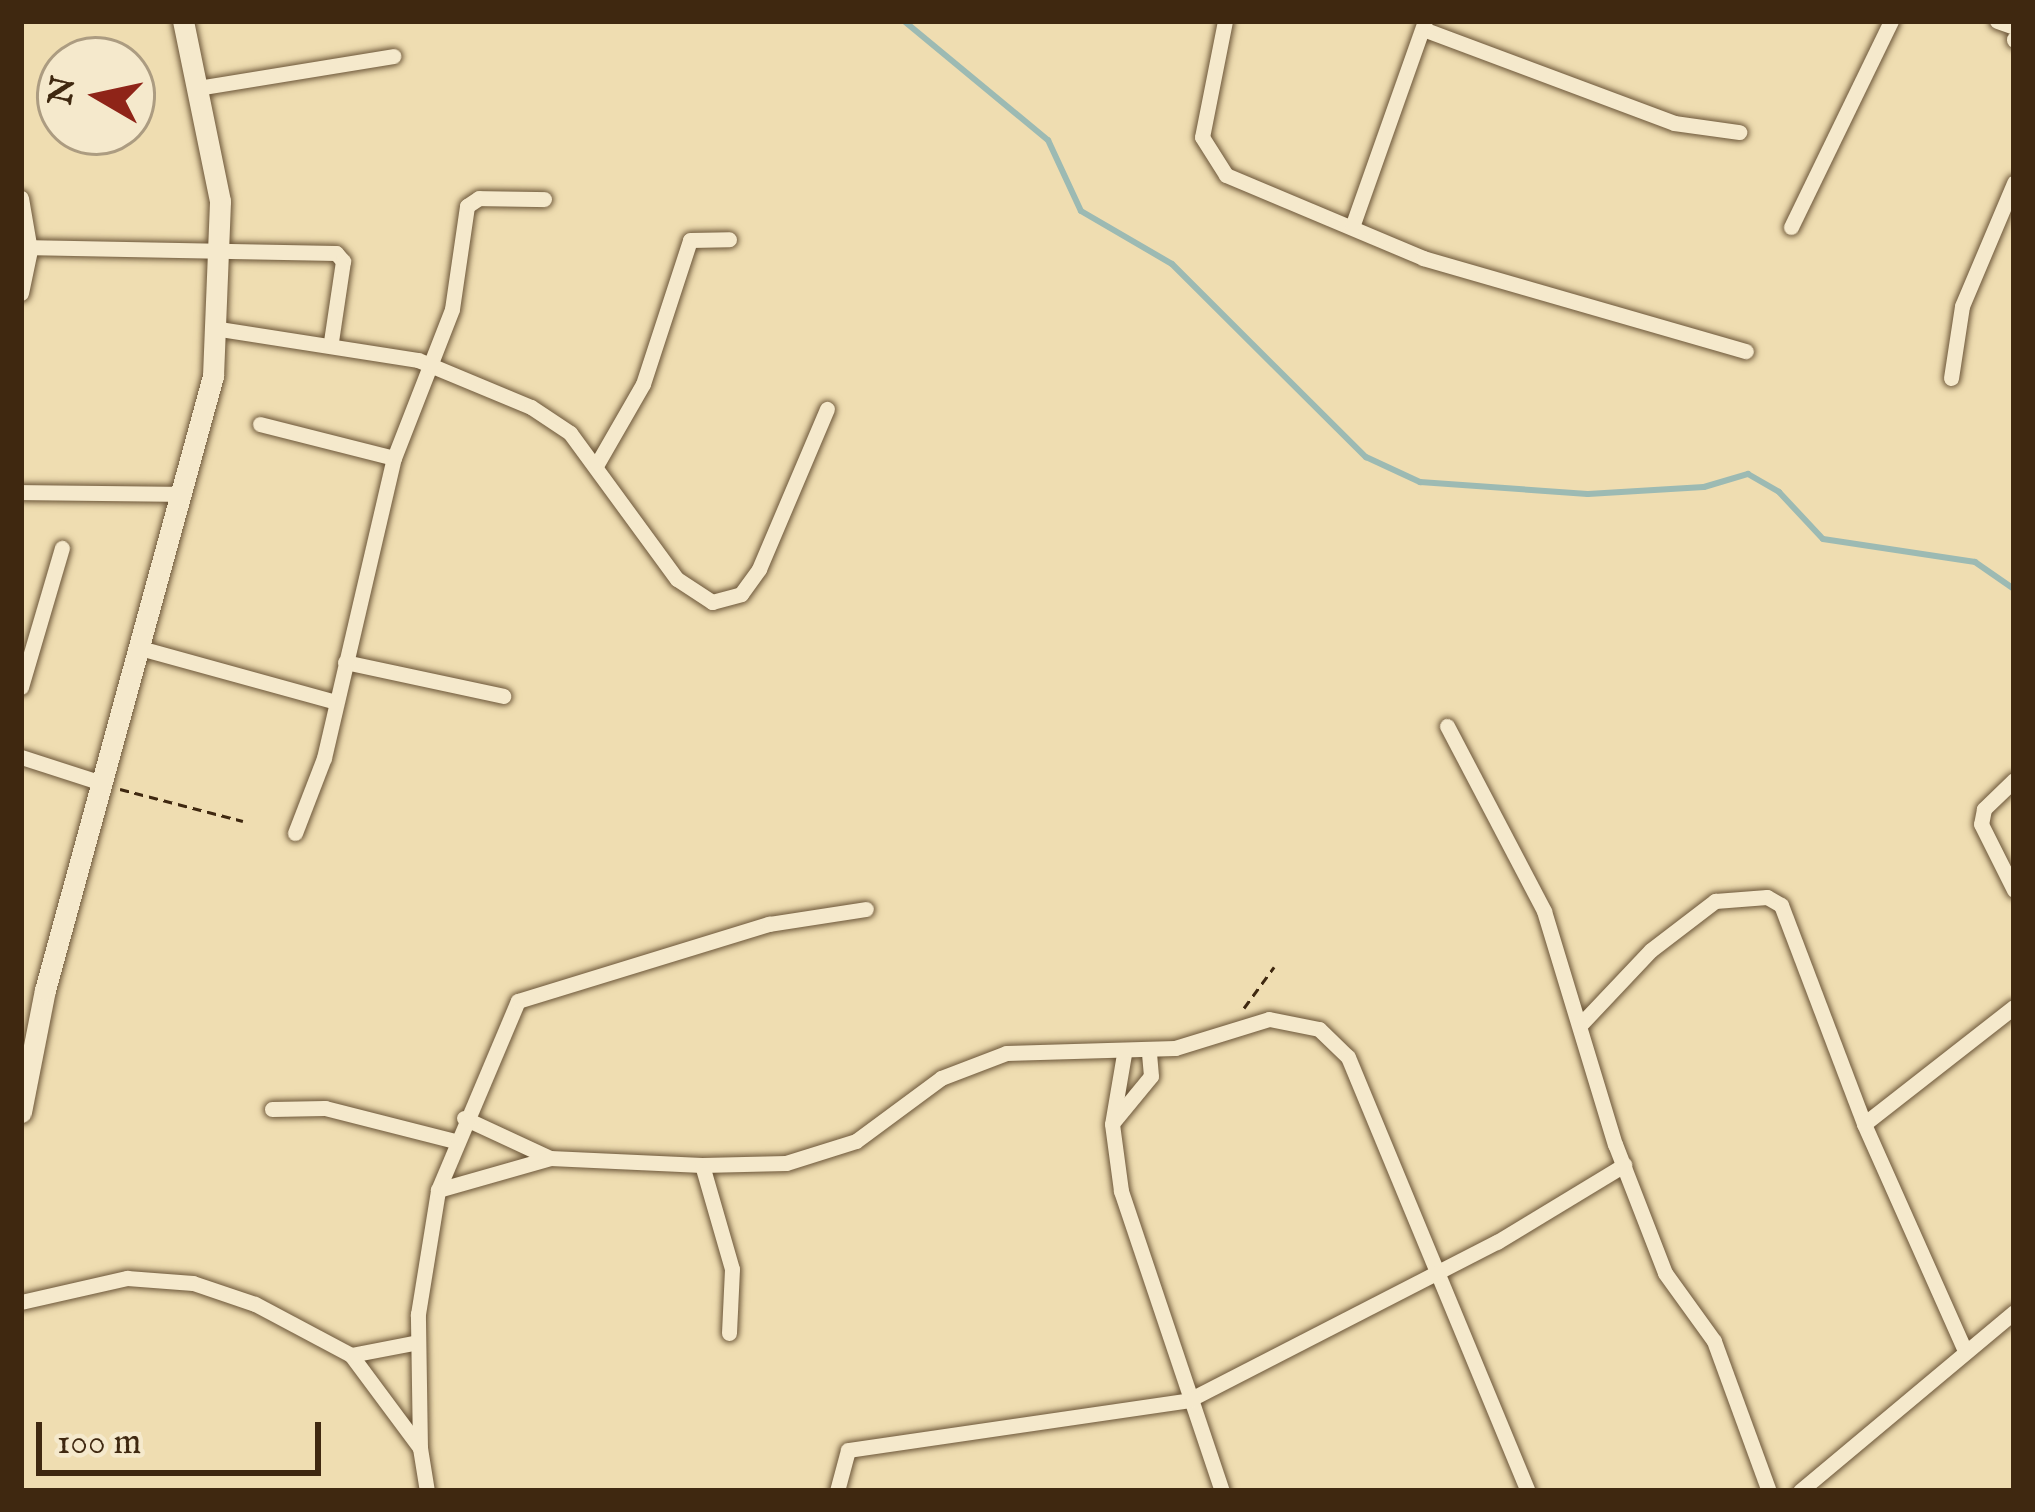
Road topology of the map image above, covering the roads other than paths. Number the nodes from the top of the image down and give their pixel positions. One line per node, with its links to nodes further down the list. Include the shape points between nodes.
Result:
1 (183, 21): 8 (street)
2 (1225, 21): 13 (street, via 1202,119 1213,163)
3 (1891, 21): 14 (street)
4 (1996, 21): 6 (street)
5 (1424, 25): 9 (street, via 1674,123); 13 (street)
6 (2014, 27)
7 (393, 56): 8 (street)
8 (198, 88): 16 (street)
9 (1738, 132)
10 (2014, 183): 23 (street, via 1962,306)
11 (21, 198): 17 (street)
12 (544, 199): 22 (street, via 467,206 452,309)
13 (1352, 227): 21 (street, via 1514,287)
14 (1791, 227)
15 (729, 239): 27 (street, via 690,240 643,384)
16 (222, 245): 17 (street); 19 (street); 20 (street, via 340,256)
17 (26, 248): 18 (street)
18 (21, 293)
19 (220, 329): 20 (street); 29 (street)
20 (331, 341): 22 (street)
21 (1746, 351)
22 (431, 364): 26 (street); 27 (street, via 531,407)
23 (1951, 378)
24 (827, 409): 27 (street, via 759,569 728,603 677,579)
25 (260, 424): 26 (street)
26 (394, 458): 32 (street)
27 (597, 464)
28 (21, 492): 29 (street)
29 (182, 494): 31 (street)
30 (62, 548): 33 (street)
31 (140, 648): 35 (street); 39 (street)
32 (345, 662): 34 (street); 35 (street)
33 (21, 687)
34 (503, 696)
35 (333, 700): 40 (street, via 324,758)
36 (1447, 726): 44 (street, via 1544,910)
37 (21, 757): 39 (street)
38 (2014, 780): 41 (street, via 1984,809 1982,824)
39 (102, 783): 48 (street)
40 (295, 833)
41 (2014, 890)
42 (866, 909): 49 (street, via 769,924 536,989 518,1001)
43 (2014, 1006): 51 (street)
44 (1580, 1024): 51 (street, via 1651,950 1714,901 1767,897 1780,905); 55 (street)
45 (1148, 1051): 46 (street); 50 (street, via 1151,1076); 57 (street, via 1234,1025 1294,1020 1334,1039)
46 (1124, 1054): 50 (street); 54 (street, via 1006,1053 941,1078 856,1141 786,1163)
47 (272, 1109): 52 (street, via 325,1108)
48 (21, 1112)
49 (464, 1118): 52 (street); 53 (street)
50 (1112, 1124): 64 (street, via 1121,1191)
51 (1864, 1124): 62 (street)
52 (454, 1141): 56 (street)
53 (550, 1158): 54 (street); 56 (street)
54 (702, 1165): 60 (street, via 732,1269)
55 (1624, 1165): 57 (street); 70 (street, via 1665,1273 1714,1341)
56 (438, 1190): 61 (street, via 424,1243)
57 (1438, 1268): 64 (street); 69 (street)
58 (21, 1302): 63 (street, via 127,1278 193,1282 255,1304)
59 (2014, 1312): 62 (street)
60 (729, 1333)
61 (418, 1342): 63 (street); 65 (street)
62 (1965, 1351): 71 (street)
63 (351, 1355): 65 (street)
64 (1189, 1400): 67 (street, via 848,1450); 68 (street)
65 (420, 1448): 66 (street)
66 (427, 1491)
67 (837, 1491)
68 (1222, 1491)
69 (1528, 1491)
70 (1769, 1491)
71 (1800, 1491)

